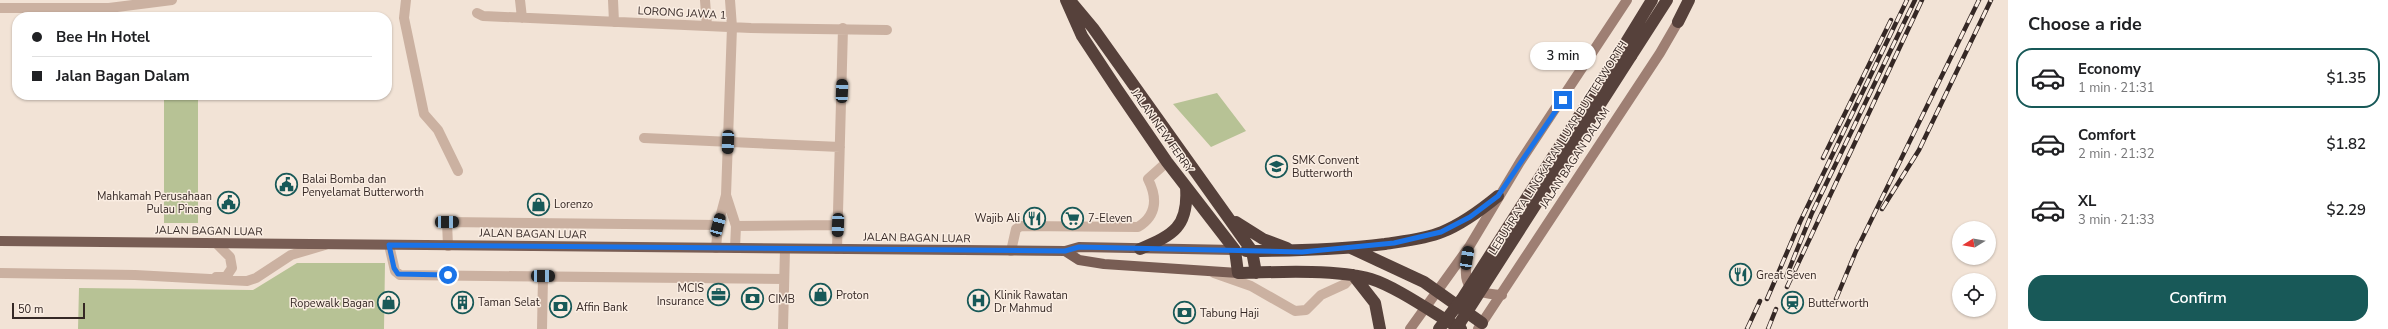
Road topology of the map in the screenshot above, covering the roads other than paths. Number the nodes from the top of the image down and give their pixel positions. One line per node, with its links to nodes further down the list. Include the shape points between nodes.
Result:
1 (172, 0): 13 (street)
2 (406, 0): 28 (street, via 404,18 424,114 438,130)
3 (520, 0): 16 (street)
4 (613, 0): 17 (street)
5 (705, 0): 19 (street)
6 (730, 0): 20 (street)
7 (1066, 0): 27 (highway, JALAN NEW FERRY, via 1082,36)
8 (1070, 0): 32 (highway, JALAN NEW FERRY, via 1093,28)
9 (1628, 0): 31 (street)
10 (1652, 0): 23 (highway, LEBUHRAYA LINGKARAN LUAR BUTTERWORTH)
11 (1667, 0): 23 (highway, LEBUHRAYA LINGKARAN LUAR BUTTERWORTH)
12 (1690, 0): 18 (highway)
13 (109, 4): 14 (street)
14 (0, 8)
15 (476, 13): 16 (street, LORONG JAWA 1, via 483,16)
16 (522, 18): 17 (street, LORONG JAWA 1)
17 (614, 22): 19 (street, LORONG JAWA 1)
18 (1678, 22): 62 (street, JALAN BAGAN DALAM)
19 (707, 26): 20 (street, LORONG JAWA 1)
20 (732, 27): 21 (street, LORONG JAWA 1); 25 (street)
21 (843, 28): 22 (street, LORONG JAWA 1); 26 (street)
22 (888, 30)
23 (1626, 52): 69 (highway, LEBUHRAYA LINGKARAN LUAR BUTTERWORTH, bridge, via 1462,299); 70 (highway, LEBUHRAYA LINGKARAN LUAR BUTTERWORTH, bridge)
24 (644, 138): 25 (street)
25 (728, 142): 26 (street); 30 (street)
26 (840, 147): 34 (street)
27 (1167, 162): 29 (highway, JALAN NEW FERRY); 49 (street, via 1148,179 1156,205 1146,222 1138,227 1021,226 1016,229)
28 (458, 171)
29 (1186, 187): 47 (highway, via 1188,204 1178,228 1169,236); 48 (highway, JALAN NEW FERRY)
30 (726, 195): 33 (street); 35 (street)
31 (1498, 196): 43 (highway, via 1470,217 1441,232 1410,240); 44 (street)
32 (1225, 212): 51 (highway, JALAN NEW FERRY); 52 (highway, via 1244,228 1263,239)
33 (718, 225): 40 (street, via 447,222); 41 (street)
34 (838, 225): 35 (street); 46 (street)
35 (736, 226): 42 (street)
36 (0, 241): 37 (main road, JALAN BAGAN LUAR)
37 (217, 244): 38 (main road, JALAN BAGAN LUAR); 59 (street, via 230,257 232,268 226,277)
38 (326, 245): 39 (main road, JALAN BAGAN LUAR); 59 (street, via 291,255 247,282)
39 (389, 245): 40 (main road, JALAN BAGAN LUAR); 58 (street, via 395,271 400,275)
40 (448, 246): 41 (main road, JALAN BAGAN LUAR)
41 (716, 248): 42 (main road, JALAN BAGAN LUAR)
42 (735, 248): 45 (main road, JALAN BAGAN LUAR)
43 (1351, 248): 52 (highway); 61 (highway, via 1424,282)
44 (1469, 248): 61 (street); 62 (street, via 1466,267 1470,287 1476,292)
45 (785, 249): 46 (main road, JALAN BAGAN LUAR); 60 (street)
46 (837, 249): 49 (main road, JALAN BAGAN LUAR)
47 (1140, 249): 48 (main road, JALAN BAGAN LUAR); 50 (main road, JALAN BAGAN LUAR, via 1079,247)
48 (1234, 250): 51 (highway); 55 (highway, JALAN NEW FERRY)
49 (1011, 251): 50 (main road, JALAN BAGAN LUAR)
50 (1065, 251): 53 (main road, JALAN BAGAN LUAR, via 1079,260 1104,264)
51 (1252, 251): 52 (highway); 56 (highway, JALAN NEW FERRY)
52 (1302, 252)
53 (1209, 271): 55 (main road, JALAN BAGAN LUAR); 57 (street, via 1251,286 1295,311 1306,310 1321,295 1344,284)
54 (0, 273): 59 (street)
55 (1238, 273): 56 (highway)
56 (1256, 273): 57 (highway)
57 (1353, 275): 63 (highway, via 1382,284); 67 (highway, via 1375,303)
58 (543, 276): 60 (street); 65 (street)
59 (204, 278)
60 (784, 279): 66 (street)
61 (1438, 292): 63 (street); 64 (highway)
62 (1502, 295): 64 (street, JALAN BAGAN DALAM)
63 (1426, 308): 68 (street); 71 (highway)
64 (1480, 326)
65 (542, 329)
66 (783, 329)
67 (1380, 329)
68 (1410, 329)
69 (1439, 329)
70 (1456, 329)
71 (1461, 329)

